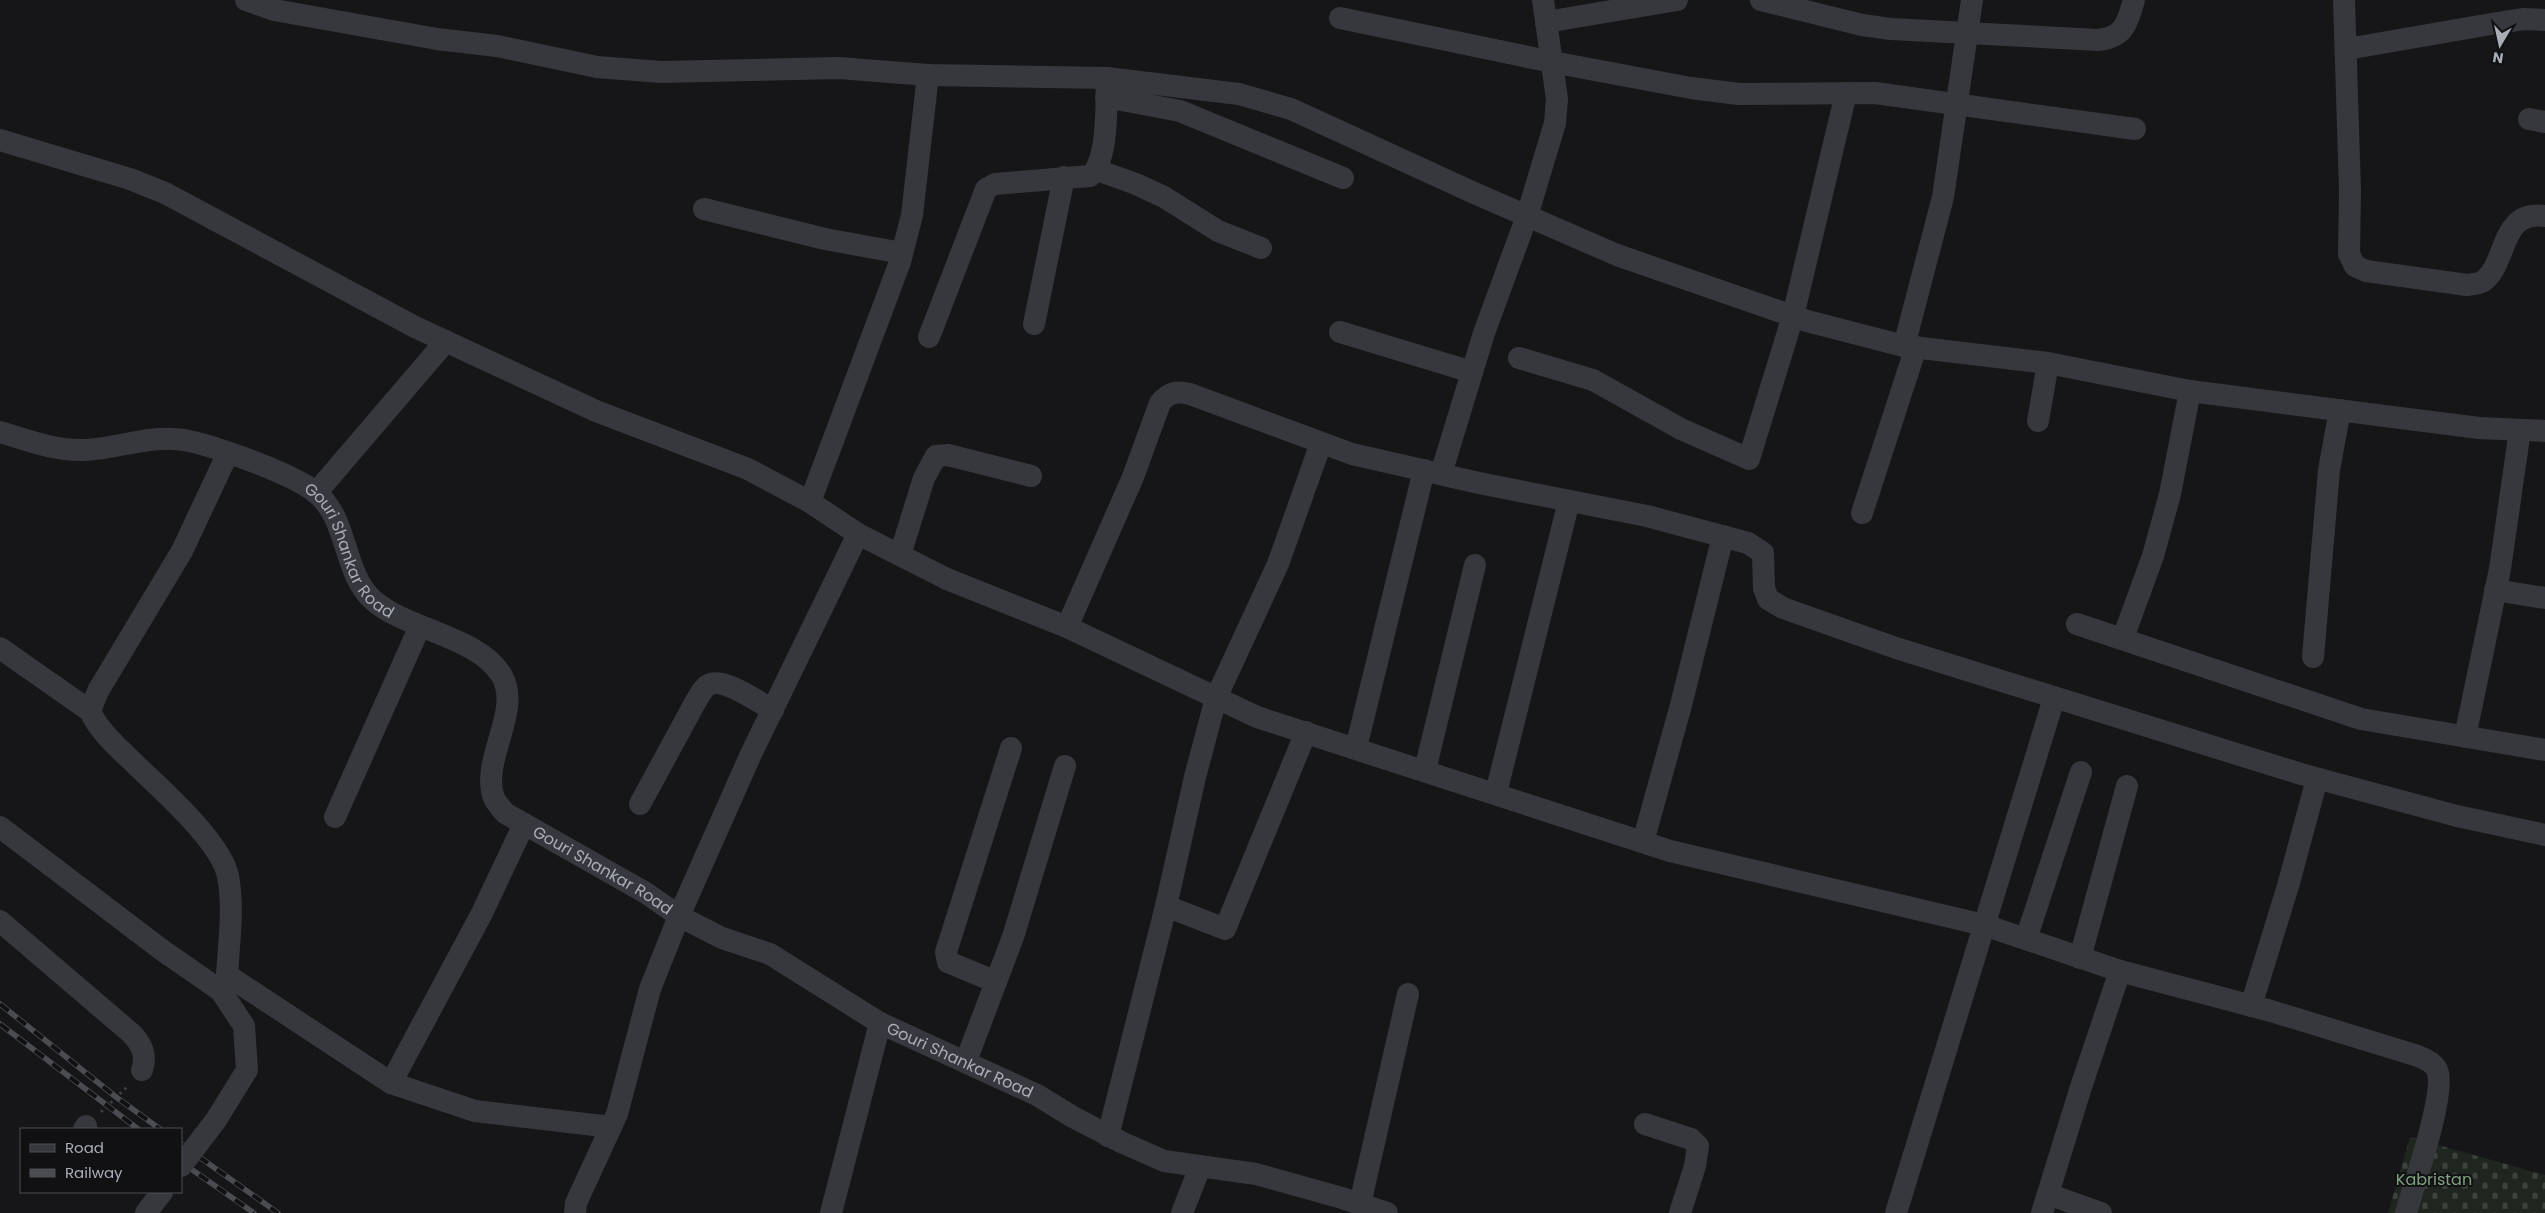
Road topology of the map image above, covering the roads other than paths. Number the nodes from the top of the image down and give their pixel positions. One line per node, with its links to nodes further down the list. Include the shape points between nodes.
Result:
1 (246, 0): 14 (street, via 274,10 437,39 496,46 598,67 661,72 839,68)
2 (1544, 0): 10 (street)
3 (1677, 0): 10 (street)
4 (1761, 0): 11 (street, via 1862,26)
5 (1972, 0): 11 (street)
6 (2134, 0): 11 (street, via 2127,21 2113,38 2098,40)
7 (2344, 0): 12 (street)
8 (1340, 18): 13 (street)
9 (2545, 20): 12 (street, via 2507,21)
10 (1546, 22): 13 (street)
11 (1969, 32): 17 (street)
12 (2347, 49): 25 (street, via 2349,254 2355,266 2366,271 2467,285 2481,282 2489,275 2514,226 2526,217)
13 (1552, 62): 16 (street, via 1739,94); 24 (street, via 1557,99 1555,124)
14 (928, 75): 15 (street); 27 (street, via 912,215)
15 (1107, 88): 20 (street, via 1103,144); 22 (street, via 1180,111); 24 (street, via 1239,94 1291,109)
16 (1846, 93): 17 (street, via 1875,93); 28 (street)
17 (1958, 103): 18 (street); 33 (street, via 1943,197)
18 (2135, 129)
19 (0, 140): 32 (street, via 130,179 165,193)
20 (1097, 170): 21 (street, via 1090,176); 26 (street, via 1136,184 1218,231)
21 (1064, 177): 29 (street); 31 (street, via 995,184 986,189)
22 (1343, 178)
23 (704, 209): 27 (street, via 825,239)
24 (1527, 216): 28 (street, via 1617,255); 36 (street)
25 (2545, 216)
26 (1261, 248)
27 (902, 253): 49 (street, via 874,338)
28 (1794, 316): 33 (street); 34 (street, via 1749,458 1681,428 1593,380)
29 (1034, 324)
30 (1340, 332): 36 (street)
31 (929, 337)
32 (446, 341): 47 (street); 49 (street, via 596,411 748,469)
33 (1910, 346): 35 (street); 50 (street)
34 (1519, 358)
35 (2048, 363): 37 (street); 39 (street)
36 (1472, 372): 45 (street)
37 (2190, 391): 38 (street); 60 (street, via 2170,494 2153,556)
38 (2340, 410): 40 (street, via 2479,428); 62 (street, via 2329,470)
39 (2038, 421)
40 (2520, 430): 41 (street); 55 (street)
41 (2545, 431)
42 (0, 432): 44 (street, Gouri Shankar Road, via 48,447 84,450 175,439)
43 (1321, 443): 45 (street, via 1352,454); 59 (street, via 1190,394 1176,391 1167,394 1160,403 1133,477); 63 (street, via 1278,564)
44 (228, 453): 47 (street, Gouri Shankar Road, via 301,482); 66 (street, via 182,552 98,691)
45 (1432, 472): 48 (street); 70 (street)
46 (1030, 476): 53 (street, via 948,455 936,456 924,478)
47 (316, 493): 58 (street, Gouri Shankar Road, via 330,510 361,586 392,614)
48 (1570, 501): 52 (street); 77 (street)
49 (810, 502): 51 (street)
50 (1862, 513)
51 (858, 534): 53 (street); 65 (street)
52 (1724, 536): 64 (street, via 1748,543 1763,553 1764,588 1768,599 1783,608); 83 (street)
53 (900, 555): 59 (street, via 947,579)
54 (1475, 565): 73 (street)
55 (2495, 590): 56 (street); 68 (street)
56 (2545, 598)
57 (2077, 624): 60 (street)
58 (420, 626): 79 (street); 80 (street, Gouri Shankar Road, via 462,644 489,661 502,676 507,698 491,772 494,798 505,813)
59 (1067, 627): 63 (street)
60 (2123, 638): 68 (street, via 2361,719)
61 (0, 648): 66 (street)
62 (2313, 657)
63 (1216, 698): 67 (street, via 1256,717); 84 (street)
64 (2054, 698): 75 (street); 87 (street)
65 (772, 710): 78 (street, via 729,686 716,682 707,686); 85 (street)
66 (90, 711): 97 (street, via 94,720 177,805 220,858 227,874 231,903 227,975)
67 (1306, 732): 70 (street); 84 (street, via 1225,929)
68 (2465, 737): 71 (street)
69 (1011, 748): 91 (street, via 946,952 948,962)
70 (1356, 748): 73 (street)
71 (2545, 750)
72 (1065, 766): 91 (street, via 1013,937)
73 (1425, 770): 77 (street)
74 (2081, 772): 88 (street)
75 (2317, 779): 82 (street, via 2457,816); 93 (street)
76 (2128, 786): 89 (street)
77 (1496, 793): 83 (street)
78 (640, 804)
79 (336, 817)
80 (524, 824): 85 (street, Gouri Shankar Road, via 646,893); 97 (street, via 481,915)
81 (0, 827): 101 (street, bridge, via 162,950 222,991 244,1026 247,1070 216,1120)
82 (2545, 835)
83 (1643, 842): 87 (street)
84 (1166, 906): 100 (street)
85 (679, 916): 94 (street, Gouri Shankar Road, via 722,938 770,954); 99 (street, via 650,989)
86 (0, 921): 96 (street, via 132,1034 145,1054)
87 (1984, 925): 88 (street); 112 (street)
88 (2026, 939): 89 (street)
89 (2080, 958): 90 (street)
90 (2120, 971): 93 (street); 105 (street)
91 (996, 982): 95 (street)
92 (1408, 994): 104 (street)
93 (2251, 1006): 114 (street, via 2418,1056 2437,1070 2432,1127)
94 (880, 1023): 95 (street, Gouri Shankar Road); 108 (street)
95 (966, 1061): 100 (street, Gouri Shankar Road, via 1037,1095)
96 (142, 1070)
97 (390, 1083): 99 (street, via 474,1111)
98 (1645, 1124): 111 (street, via 1691,1139 1698,1146)
99 (611, 1127): 107 (street, via 576,1203)
100 (1108, 1136): 102 (street, Gouri Shankar Road, via 1164,1161)
101 (182, 1165)
102 (1200, 1167): 104 (street, Gouri Shankar Road, via 1256,1174); 109 (street)
103 (161, 1193): 106 (street)
104 (1360, 1204): 110 (street, Gouri Shankar Road)
105 (2045, 1204): 113 (street)
106 (146, 1213)
107 (575, 1213)
108 (830, 1213)
109 (1182, 1213)
110 (1386, 1213)
111 (1680, 1213)
112 (1896, 1213)
113 (2101, 1213)
114 (2406, 1213)

